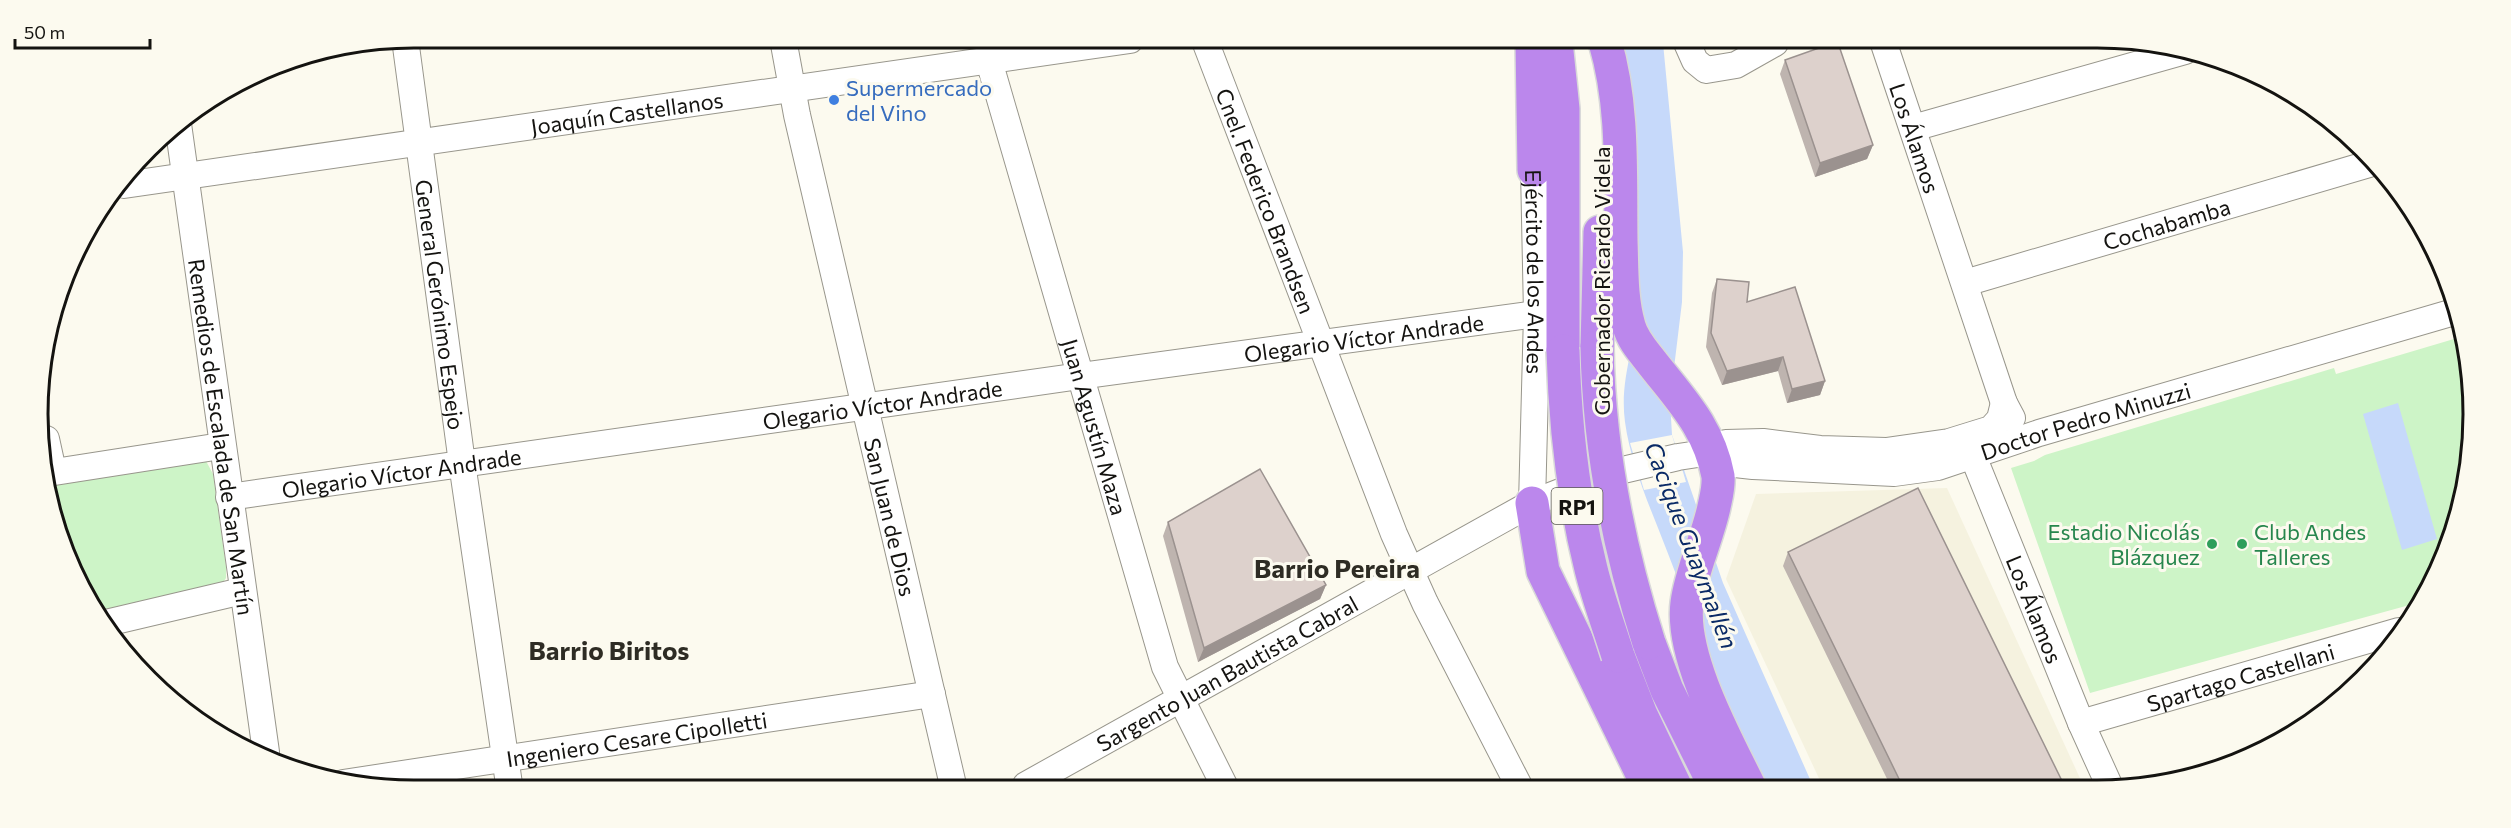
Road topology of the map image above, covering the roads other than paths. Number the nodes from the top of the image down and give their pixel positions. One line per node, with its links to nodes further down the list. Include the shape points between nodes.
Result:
1 (406, 48): 18 (street, General Gerónimo Espejo)
2 (785, 48): 15 (street, San Juan de Dios)
3 (1076, 48): 14 (street, Joaquín Castellanos)
4 (1208, 48): 26 (street, Cnel. Federico Brandsen)
5 (1516, 48): 20 (street, Ejército de los Andes)
6 (1532, 48): 20 (highway)
7 (1557, 48): 56 (highway, Gobernador Ricardo Videla / RP1, bridge, via 1563,109 1566,428 1576,504 1591,571 1618,656)
8 (1595, 48): 57 (highway, Gobernador Ricardo Videla / RP1, bridge, via 1600,112 1597,347 1601,435 1631,587 1649,643 1671,699)
9 (1607, 48): 33 (highway, via 1618,118 1623,296 1632,337 1698,421)
10 (1689, 48): 11 (street, via 1695,61 1706,70 1736,65)
11 (1765, 48)
12 (1885, 48): 16 (street, Los Álamos)
13 (2170, 55): 16 (street)
14 (989, 61): 15 (street, Joaquín Castellanos); 27 (street, Juan Agustín Maza)
15 (792, 88): 18 (street, Joaquín Castellanos); 29 (street, San Juan de Dios)
16 (1912, 128): 23 (street, Los Álamos)
17 (179, 134): 21 (street, Remedios de Escalada de San Martín)
18 (419, 143): 21 (street, Joaquín Castellanos); 36 (street, General Gerónimo Espejo)
19 (2365, 165): 23 (street, Cochabamba)
20 (1534, 170): 25 (street, Ejército de los Andes)
21 (185, 176): 22 (street, Joaquín Castellanos); 32 (street, Remedios de Escalada de San Martín)
22 (130, 184)
23 (1965, 283): 28 (street, Los Álamos)
24 (2449, 313): 30 (street, Doctor Pedro Minuzzi)
25 (1537, 314): 26 (street, Olegario Víctor Andrade); 39 (street, Ejército de los Andes)
26 (1322, 342): 27 (street, Olegario Víctor Andrade); 40 (street, Cnel. Federico Brandsen)
27 (1080, 376): 29 (street, Olegario Víctor Andrade); 45 (street, Juan Agustín Maza, via 1165,667)
28 (2004, 403): 30 (street, Los Álamos, via 2019,424); 31 (street, Doctor Pedro Minuzzi, via 2000,419 1991,429)
29 (865, 406): 36 (street, Olegario Víctor Andrade); 44 (street, San Juan de Dios)
30 (2038, 433): 34 (street, Doctor Pedro Minuzzi)
31 (1949, 442): 33 (street, Doctor Pedro Minuzzi, via 1886,451 1739,442 1726,443); 34 (street, via 1964,446)
32 (221, 446): 37 (street); 38 (street, Remedios de Escalada de San Martín)
33 (1711, 452): 34 (street, Doctor Pedro Minuzzi, via 1726,463 1894,473 1938,467); 35 (street, Doctor Pedro Minuzzi); 58 (highway, via 1718,478 1707,538 1687,604 1690,641 1704,693)
34 (1973, 456): 46 (street, Los Álamos)
35 (1656, 462): 39 (street, Sargento Juan Bautista Cabral, via 1587,480)
36 (462, 463): 38 (street, Olegario Víctor Andrade); 48 (street, General Gerónimo Espejo)
37 (53, 472)
38 (229, 497): 41 (street, Remedios de Escalada de San Martín)
39 (1532, 503): 40 (street, Sargento Juan Bautista Cabral); 55 (highway, via 1543,571)
40 (1410, 571): 45 (street, Sargento Juan Bautista Cabral); 54 (street, Cnel. Federico Brandsen)
41 (242, 591): 42 (street); 47 (street, Remedios de Escalada de San Martín)
42 (113, 621)
43 (2388, 636): 46 (street, Spartago Castellani)
44 (932, 694): 48 (street, Ingeniero Cesare Cipolletti); 51 (street, San Juan de Dios)
45 (1179, 699): 52 (street, Sargento Juan Bautista Cabral); 53 (street, Juan Agustín Maza)
46 (2081, 723): 59 (street, Los Álamos)
47 (265, 748)
48 (506, 759): 49 (street, Ingeniero Cesare Cipolletti); 50 (street, General Gerónimo Espejo)
49 (377, 778)
50 (509, 780)
51 (952, 780)
52 (1035, 780)
53 (1221, 780)
54 (1516, 780)
55 (1645, 780)
56 (1672, 780)
57 (1712, 780)
58 (1746, 780)
59 (2107, 780)

